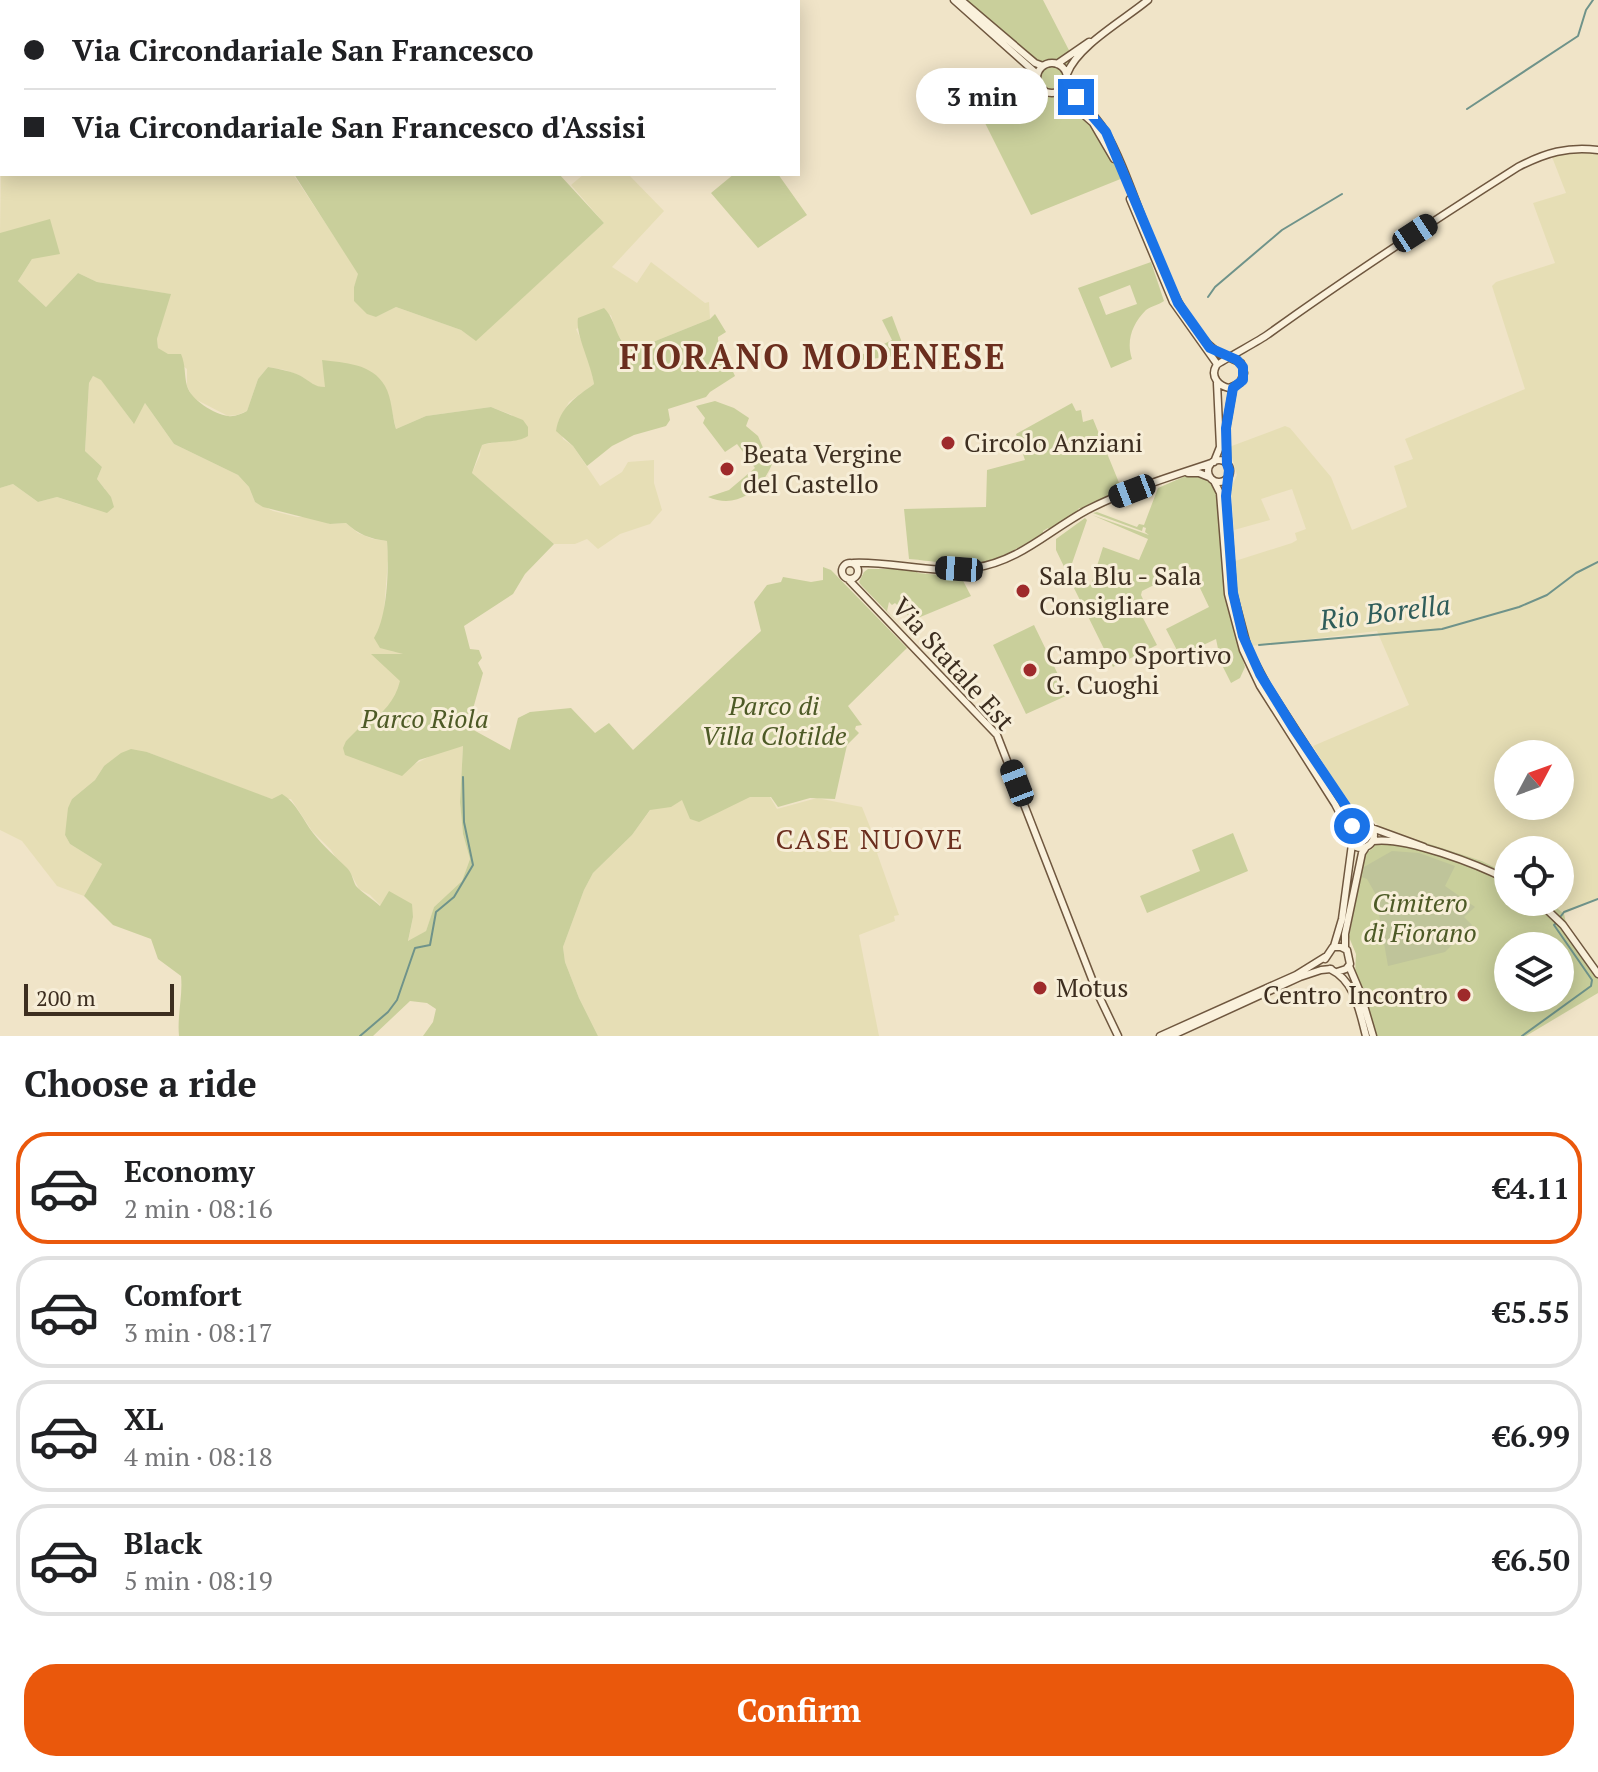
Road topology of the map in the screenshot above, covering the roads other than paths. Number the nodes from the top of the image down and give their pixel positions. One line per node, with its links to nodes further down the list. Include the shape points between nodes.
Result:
1 (954, 0): 8 (street)
2 (961, 0): 6 (street)
3 (1148, 0): 4 (street)
4 (1093, 42): 5 (street); 7 (street)
5 (1057, 64): 6 (street); 7 (street)
6 (1043, 66): 8 (street)
7 (1067, 74): 9 (street)
8 (1037, 76): 10 (street); 10 (street, via 1020,93)
9 (1066, 84): 11 (street); 14 (street, via 1106,132 1178,303 1210,348)
10 (1040, 88): 11 (street)
11 (1058, 92): 15 (street, via 1084,112 1104,140 1173,302)
12 (1598, 150): 13 (street, via 1559,150 1518,167 1366,264)
13 (1252, 346): 14 (street); 16 (street)
14 (1229, 358): 15 (street); 16 (street)
15 (1217, 364): 17 (street)
16 (1243, 366): 18 (street, via 1243,380)
17 (1217, 383): 18 (street); 19 (street, via 1220,447)
18 (1233, 388): 20 (street)
19 (1213, 462): 20 (street); 21 (street); 23 (street, via 1208,469)
20 (1227, 464): 22 (street)
21 (1177, 474): 23 (street, via 1199,473); 24 (street, via 1086,511 1001,562 971,569)
22 (1228, 477): 23 (street, via 1222,482); 26 (street, via 1233,593 1248,649 1322,772)
23 (1212, 479): 28 (street, via 1220,493 1231,613 1243,650)
24 (856, 566): 25 (street); 25 (street, via 847,563 842,568)
25 (851, 578): 41 (street, Via Statale Est, via 997,735)
26 (1362, 822): 27 (street); 28 (street)
27 (1372, 828): 29 (street); 32 (street)
28 (1349, 831): 30 (street)
29 (1373, 841): 31 (street); 32 (street)
30 (1352, 844): 31 (street); 35 (street)
31 (1366, 847): 36 (street)
32 (1431, 850): 33 (street)
33 (1494, 873)
34 (1554, 916): 40 (street)
35 (1333, 947): 36 (street); 37 (street)
36 (1345, 949): 38 (street)
37 (1325, 957): 39 (street); 42 (street)
38 (1349, 966): 39 (street); 45 (street)
39 (1334, 971): 43 (street, via 1300,977); 44 (street, via 1351,988)
40 (1598, 974)
41 (1115, 1036)
42 (1160, 1036)
43 (1171, 1036)
44 (1366, 1036)
45 (1373, 1036)

